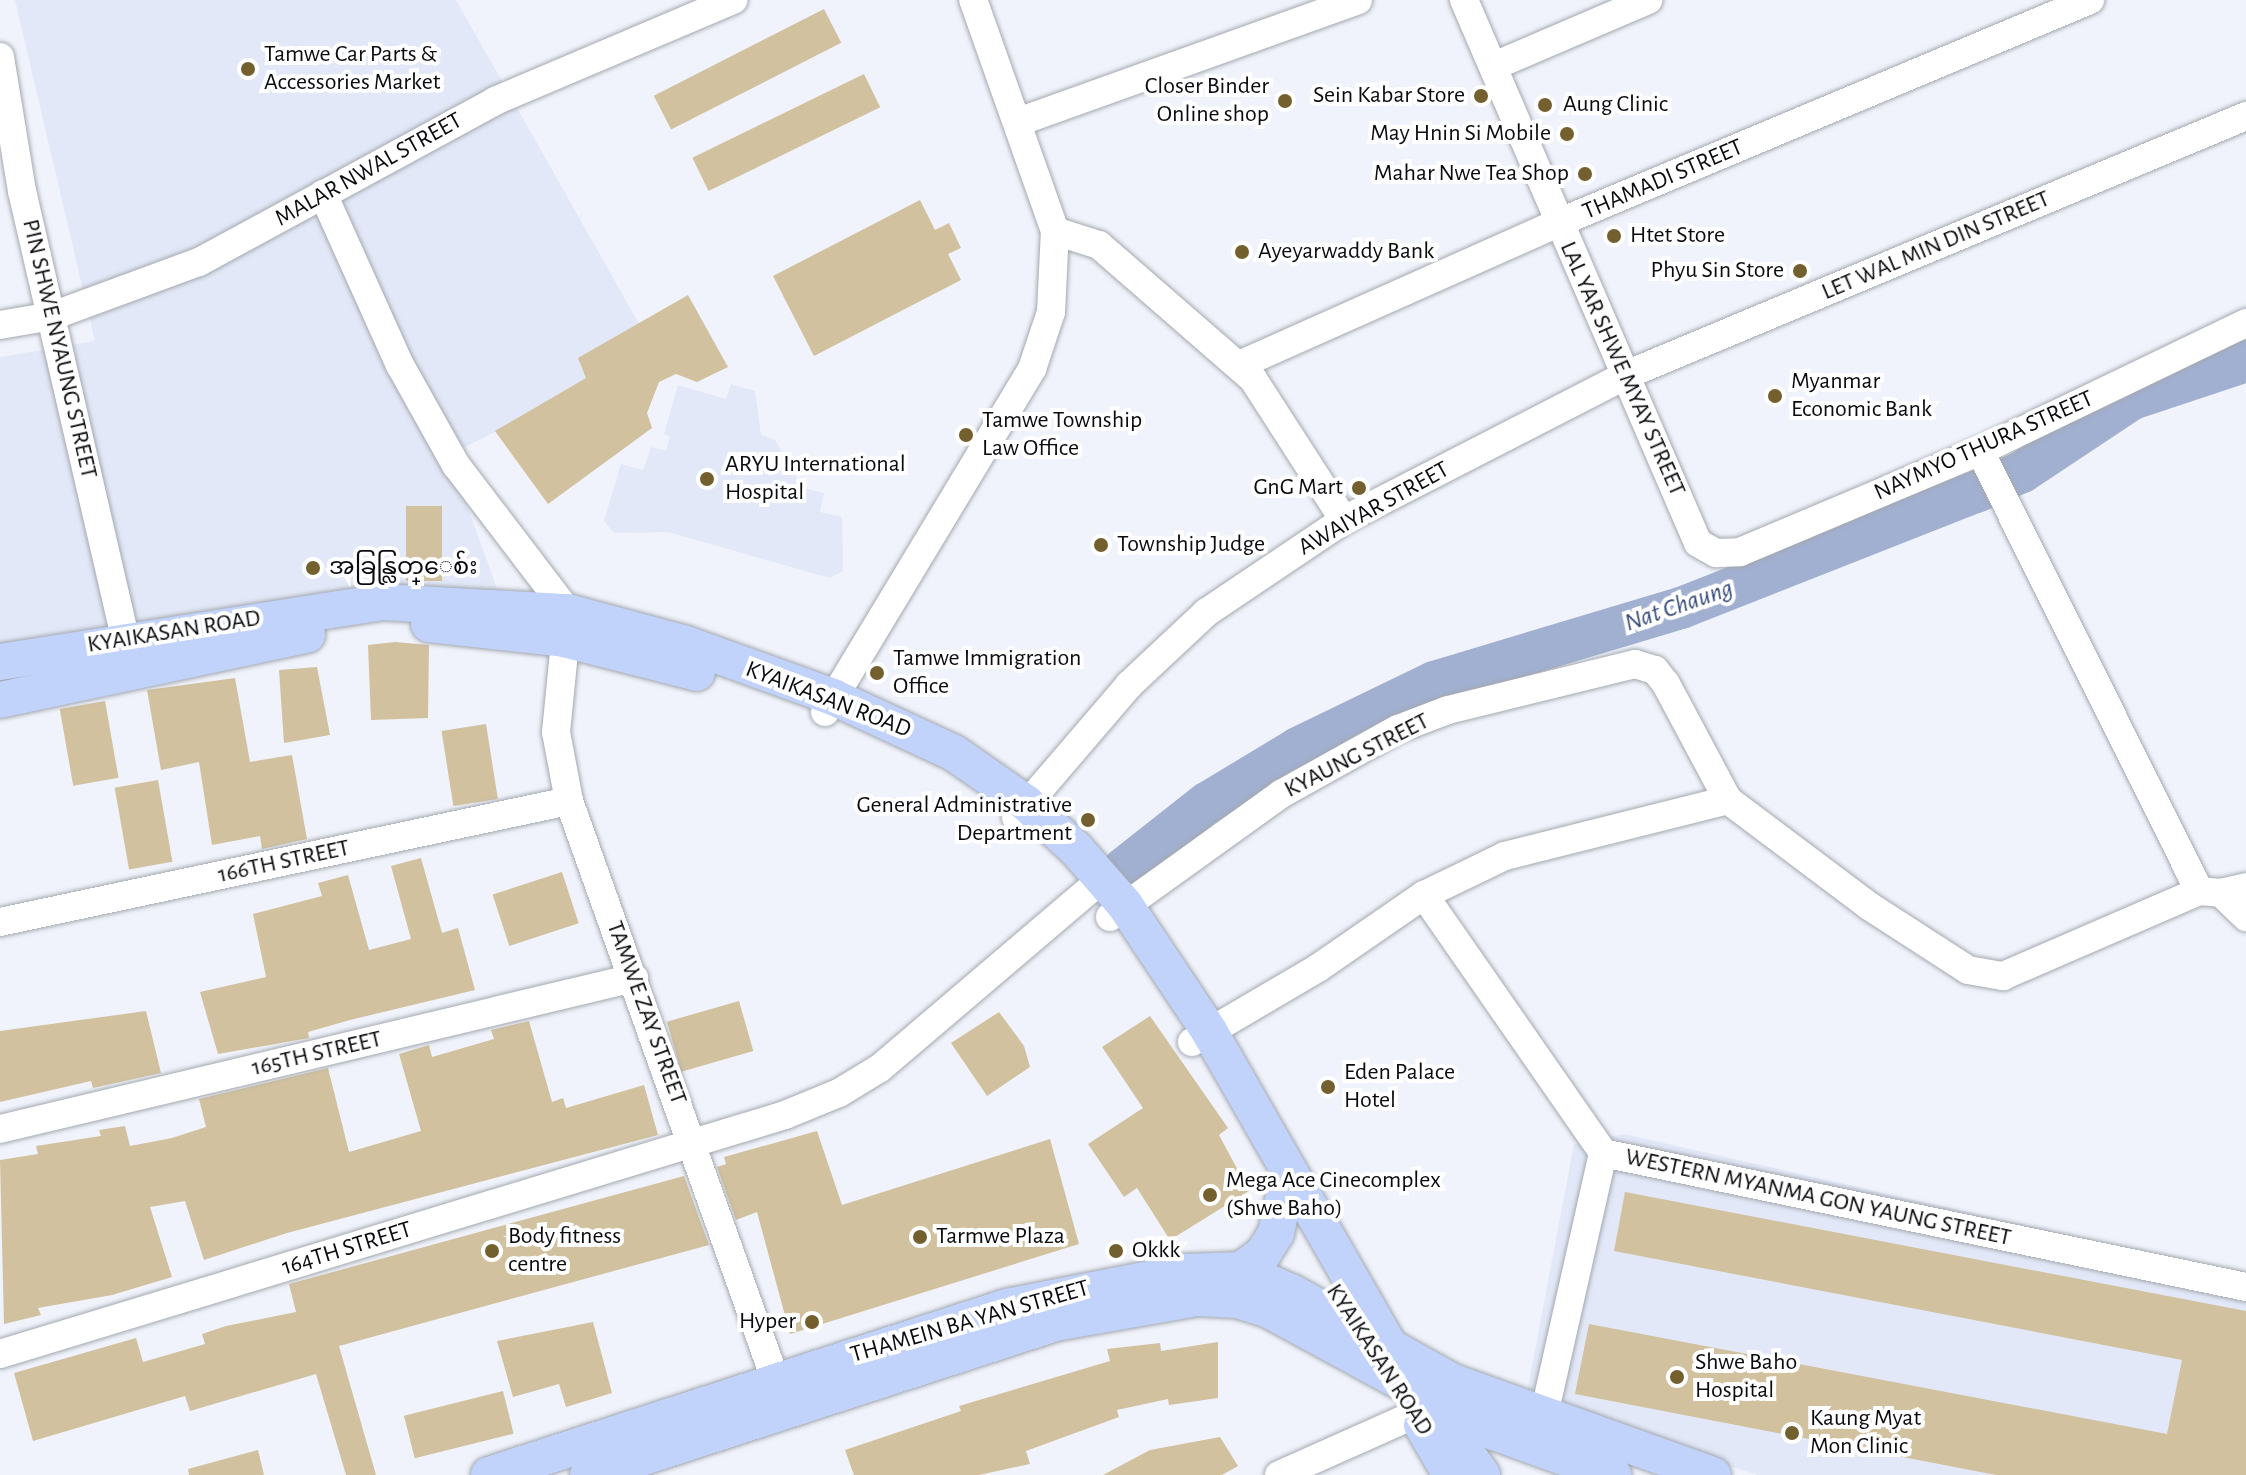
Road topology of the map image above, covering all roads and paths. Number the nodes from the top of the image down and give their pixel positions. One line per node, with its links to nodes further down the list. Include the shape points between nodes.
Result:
1 (733, 0): 11 (street, MALAR NWAL STREET, via 495,101)
2 (973, 0): 10 (street)
3 (1358, 0): 10 (street)
4 (1464, 0): 8 (street, LAL YAR SHWE MYAY STREET)
5 (1648, 0): 8 (street)
6 (2090, 0): 12 (street, THAMADI STREET)
7 (0, 57): 14 (street, PIN SHWE NYAUNG STREET, via 22,191)
8 (1494, 66): 12 (street, LAL YAR SHWE MYAY STREET)
9 (2246, 116): 18 (street, LET WAL MIN DIN STREET)
10 (1018, 122): 13 (street)
11 (323, 194): 14 (street, MALAR NWAL STREET, via 199,262); 22 (street, via 400,365 456,465)
12 (1558, 223): 17 (street, THAMADI STREET); 18 (street, LAL YAR SHWE MYAY STREET)
13 (1055, 231): 17 (street, via 1099,245); 27 (street, via 1051,312 1032,369)
14 (52, 316): 16 (street, MALAR NWAL STREET); 23 (street, PIN SHWE NYAUNG STREET)
15 (2246, 323): 19 (street, NAYMYO THURA STREET)
16 (0, 325)
17 (1239, 365): 20 (street)
18 (1626, 375): 20 (street, AWAIYAR STREET); 21 (street, LAL YAR SHWE MYAY STREET, via 1698,543)
19 (1983, 459): 21 (street, NAYMYO THURA STREET, via 1740,552); 31 (street, via 2005,507)
20 (1344, 520): 30 (street, AWAIYAR STREET, via 1207,612 1129,685)
21 (1716, 553)
22 (566, 625): 23 (main road, KYAIKASAN ROAD, via 381,602); 25 (main road, KYAIKASAN ROAD, via 372,626 289,638); 27 (main road, KYAIKASAN ROAD, via 686,644); 29 (street, TAMWE ZAY STREET, via 556,732)
23 (128, 639): 24 (main road, KYAIKASAN ROAD); 25 (street, PIN SHWE NYAUNG STREET)
24 (0, 662)
25 (133, 675): 26 (main road, KYAIKASAN ROAD)
26 (0, 700)
27 (829, 704): 30 (main road, KYAIKASAN ROAD, via 954,753)
28 (1728, 800): 31 (street, via 1923,944 1968,970 1986,974 2003,976 2026,968); 32 (street, via 1534,847); 33 (street, KYAUNG STREET, via 1666,684 1655,670 1635,664 1448,710 1398,729)
29 (569, 801): 35 (street, 166TH STREET); 36 (street, TAMWE ZAY STREET)
30 (1021, 810): 33 (main road, KYAIKASAN ROAD)
31 (2222, 890): 34 (street)
32 (1424, 895): 37 (street, via 1318,968); 40 (street, WESTERN MYANMA GON YAUNG STREET)
33 (1107, 898): 37 (main road, KYAIKASAN ROAD); 39 (street, KYAUNG STREET, via 861,1081 785,1115)
34 (2246, 917)
35 (0, 922)
36 (634, 978): 38 (street, 165TH STREET); 39 (street, TAMWE ZAY STREET)
37 (1200, 1037): 41 (main road, KYAIKASAN ROAD); 46 (main road, KYAIKASAN ROAD)
38 (0, 1129)
39 (693, 1143): 45 (street, 164TH STREET); 47 (street, TAMWE ZAY STREET)
40 (1603, 1153): 43 (street, WESTERN MYANMA GON YAUNG STREET); 49 (street)
41 (1283, 1201): 42 (main road, via 1276,1233 1263,1254); 44 (main road, KYAIKASAN ROAD)
42 (1241, 1270): 44 (main road, THAMEIN BA YAN STREET); 47 (main road, THAMEIN BA YAN STREET, via 1146,1278 1007,1307)
43 (2246, 1287)
44 (1351, 1325): 46 (main road, THAMEIN BA YAN STREET)
45 (0, 1354)
46 (1384, 1357): 47 (main road, THAMEIN BA YAN STREET, via 1267,1309 1237,1300 1197,1298 1055,1323); 48 (main road, KYAIKASAN ROAD); 49 (main road, THAMEIN BA YAN STREET)
47 (796, 1384): 50 (main road, THAMEIN BA YAN STREET)
48 (1423, 1406): 53 (street); 54 (main road, KYAIKASAN ROAD); 55 (main road, KYAIKASAN ROAD); 56 (main road)
49 (1544, 1415): 57 (main road, THAMEIN BA YAN STREET)
50 (632, 1455): 51 (main road, THAMEIN BA YAN STREET); 52 (main road, THAMEIN BA YAN STREET)
51 (489, 1475)
52 (588, 1475)
53 (1279, 1475)
54 (1451, 1475)
55 (1482, 1475)
56 (1613, 1475)
57 (1713, 1475)

